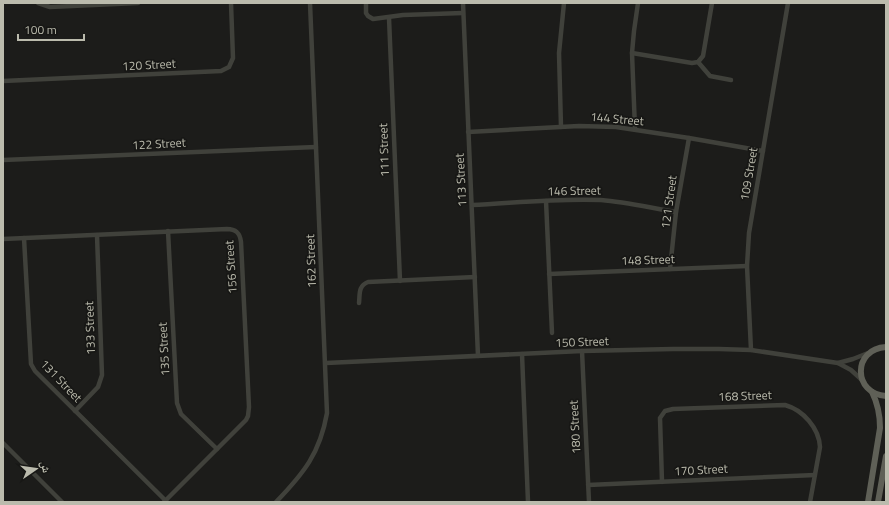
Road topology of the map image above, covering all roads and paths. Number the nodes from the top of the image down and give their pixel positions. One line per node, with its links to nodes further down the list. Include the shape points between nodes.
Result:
1 (38, 3): 2 (street, via 50,7)
2 (138, 3)
3 (231, 3): 16 (street, 120 Street, via 233,58 229,67 221,72)
4 (310, 3): 21 (street, 162 Street)
5 (366, 3): 12 (street, via 366,13 370,18)
6 (463, 3): 11 (street, 113 Street)
7 (564, 3): 17 (street, via 559,53)
8 (638, 3): 13 (street)
9 (712, 3): 14 (street, via 703,56)
10 (788, 3): 22 (street, 109 Street)
11 (463, 13): 12 (street, via 403,15); 19 (street, 113 Street)
12 (389, 18): 35 (street, 111 Street)
13 (632, 53): 14 (street); 18 (street)
14 (698, 62): 15 (street, via 710,76)
15 (731, 80)
16 (3, 81)
17 (561, 127): 18 (street, 144 Street); 19 (street, 144 Street)
18 (635, 129): 20 (street, 144 Street)
19 (468, 132): 25 (street, 113 Street)
20 (689, 138): 22 (street, 144 Street); 26 (street, 121 Street)
21 (316, 147): 23 (street, 122 Street); 45 (street, 162 Street)
22 (763, 151): 31 (street, 109 Street, via 750,228)
23 (3, 160)
24 (546, 201): 25 (street, 146 Street); 26 (street, 146 Street, via 613,201); 33 (street)
25 (472, 205): 34 (street, 113 Street)
26 (676, 212): 32 (street, 121 Street)
27 (168, 231): 28 (street, 156 Street); 52 (street, 135 Street, via 177,403 181,414); 52 (street, 156 Street, via 231,229 236,230 241,237 249,412 246,420)
28 (96, 235): 29 (street, 156 Street); 50 (street, 133 Street, via 102,375 98,387)
29 (24, 238): 30 (street, 156 Street); 50 (street, 131 Street, via 31,364)
30 (3, 239)
31 (747, 266): 32 (street, 148 Street); 40 (street, 109 Street)
32 (670, 270): 33 (street, 148 Street)
33 (549, 274): 37 (street)
34 (475, 277): 35 (street); 44 (street, 113 Street)
35 (400, 281): 36 (street, via 364,283 360,289)
36 (359, 303)
37 (552, 333)
38 (886, 342): 39 (main road)
39 (883, 347): 42 (main road)
40 (751, 350): 41 (street, 150 Street, via 701,348); 46 (street, 150 Street)
41 (582, 352): 43 (street, 150 Street); 56 (street, 180 Street)
42 (868, 353): 46 (street, 150 Street); 47 (main road, via 861,366)
43 (522, 354): 44 (street, 150 Street); 60 (street)
44 (478, 356): 45 (street, 150 Street)
45 (326, 363): 58 (street, 162 Street, via 327,413 320,442 307,468)
46 (838, 363): 47 (street, 150 Street)
47 (862, 380): 48 (main road)
48 (872, 392): 49 (main road); 63 (main road, via 880,415 880,428)
49 (886, 396)
50 (75, 411): 57 (street, 131 Street)
51 (3, 443): 59 (street)
52 (217, 449): 57 (street, 156 Street)
53 (886, 456): 64 (main road)
54 (815, 475): 55 (street, 170 Street); 55 (street, 168 Street, via 820,447 818,435 806,418 793,408 776,405 673,409 665,411 660,418); 62 (street, 168 Street)
55 (662, 482): 56 (street, 170 Street)
56 (588, 485): 61 (street, 180 Street)
57 (165, 501)
58 (279, 501)
59 (61, 502)
60 (528, 502)
61 (588, 502)
62 (810, 502)
63 (868, 502)
64 (878, 502)

